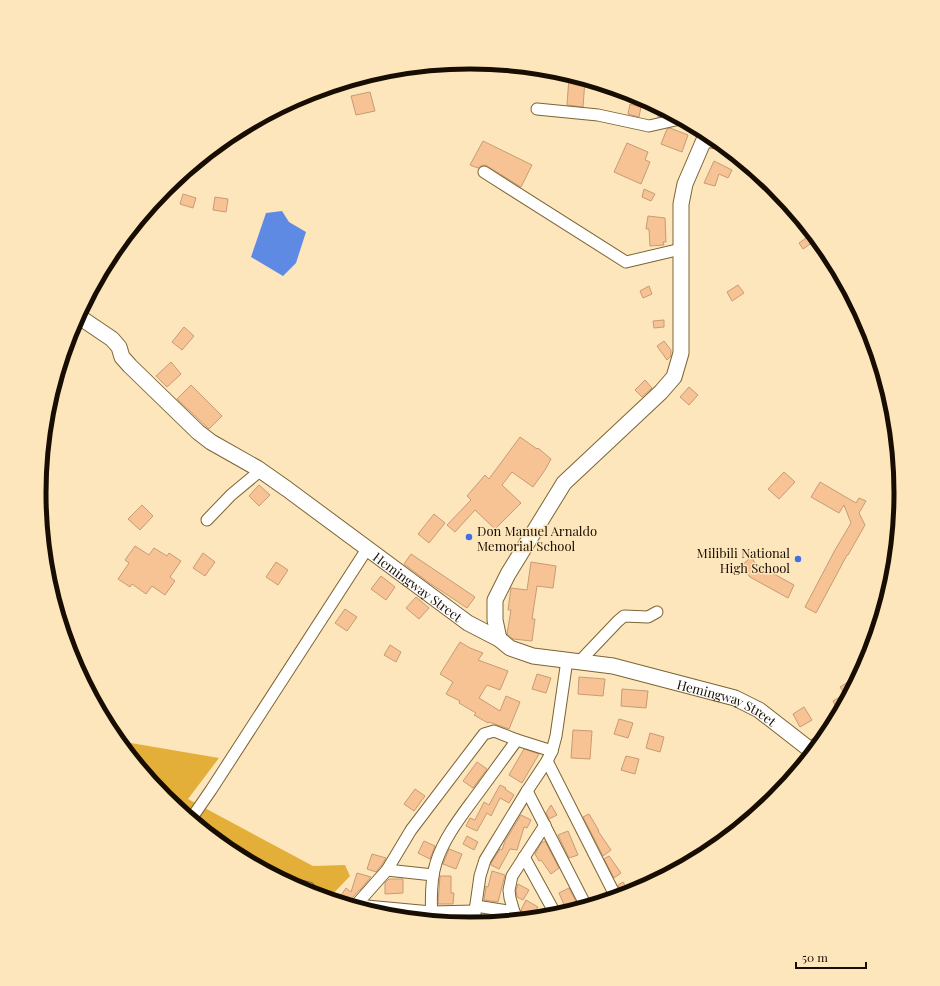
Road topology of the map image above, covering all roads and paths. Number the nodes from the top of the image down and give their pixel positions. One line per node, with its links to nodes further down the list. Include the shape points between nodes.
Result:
1 (537, 110): 2 (street, via 598,115 649,126)
2 (672, 121)
3 (704, 139): 5 (main road, via 685,184 681,204)
4 (484, 172): 5 (street, via 626,262)
5 (681, 249): 11 (main road, via 681,353 674,377 564,483 508,574 495,600 495,620)
6 (83, 319): 7 (main road, Hemingway Street, via 112,338 130,366 198,432)
7 (261, 470): 8 (street, via 231,494); 9 (main road, Hemingway Street)
8 (207, 520)
9 (368, 549): 11 (main road, Hemingway Street, via 468,623); 17 (street)
10 (658, 612): 12 (street, via 648,617 624,616)
11 (499, 639): 12 (main road, Hemingway Street, via 510,648 533,656)
12 (573, 661): 14 (main road, Hemingway Street, via 613,666 735,698 759,710); 15 (street)
13 (517, 740): 15 (street); 20 (street, via 494,731 484,734 410,830); 21 (street, via 459,820 441,849)
14 (808, 748)
15 (549, 756): 16 (street); 22 (street)
16 (527, 791): 18 (street); 25 (street, via 485,860)
17 (194, 815)
18 (545, 825): 19 (street); 24 (street)
19 (524, 857): 26 (street); 27 (street, via 512,876 509,890)
20 (388, 870): 21 (street); 23 (street)
21 (433, 875): 28 (street)
22 (613, 891)
23 (358, 902)
24 (584, 902)
25 (475, 909): 29 (street); 30 (street); 31 (street)
26 (553, 909)
27 (515, 914)
28 (431, 915)
29 (436, 915)
30 (509, 915)
31 (475, 917)

